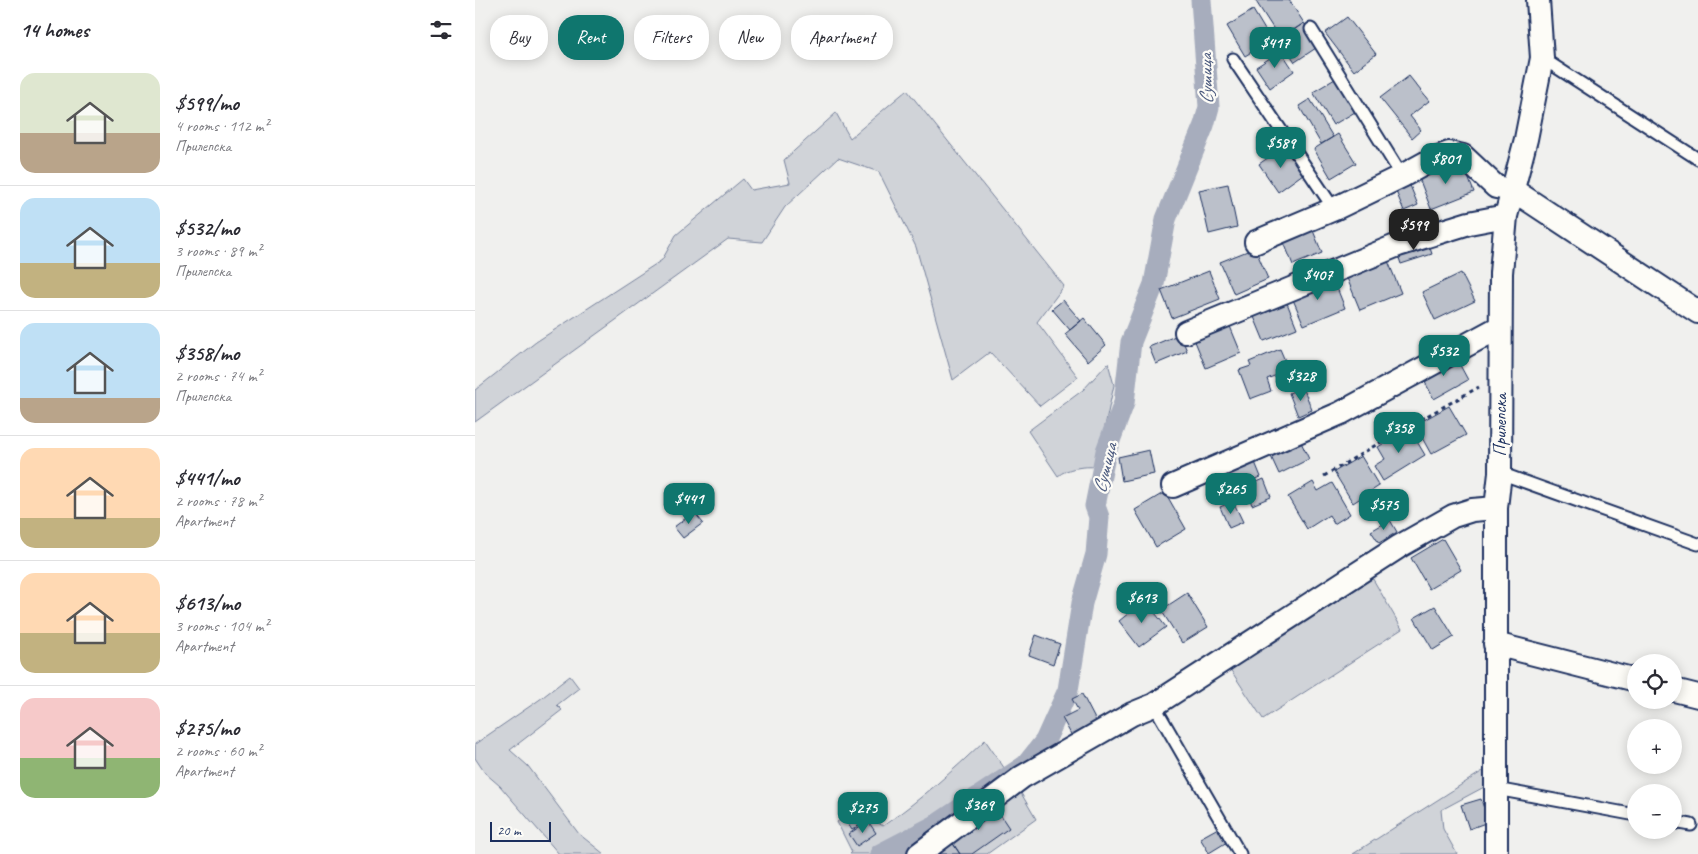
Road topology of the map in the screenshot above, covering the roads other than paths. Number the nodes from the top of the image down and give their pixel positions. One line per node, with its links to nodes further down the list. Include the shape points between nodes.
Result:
1 (1538, 0): 3 (street, Прилепска)
2 (1311, 29): 6 (lane)
3 (1543, 58): 5 (lane); 7 (street, Прилепска)
4 (1233, 59): 8 (lane)
5 (1698, 159)
6 (1402, 176): 7 (street, via 1449,153 1463,156 1496,187); 8 (street)
7 (1513, 190): 9 (street, Прилепска); 11 (street)
8 (1333, 209): 10 (street)
9 (1507, 216): 12 (street, Прилепска); 13 (street, via 1469,223 1398,245)
10 (1256, 242)
11 (1698, 312)
12 (1500, 327): 14 (street, Прилепска); 15 (street, via 1341,413)
13 (1187, 332)
14 (1500, 473): 16 (street, Прилепска); 17 (lane)
15 (1173, 486)
16 (1496, 508): 18 (street, Прилепска); 22 (street, via 1453,516 1400,546)
17 (1698, 544)
18 (1495, 644): 19 (street); 23 (street, Прилепска)
19 (1627, 678)
20 (1682, 692): 21 (street)
21 (1698, 696)
22 (1154, 705): 27 (street, via 1132,714 1022,777); 28 (lane)
23 (1496, 790): 24 (lane); 29 (street, Прилепска)
24 (1627, 813)
25 (1682, 823): 26 (lane)
26 (1691, 825)
27 (919, 854)
28 (1240, 854)
29 (1496, 854)

